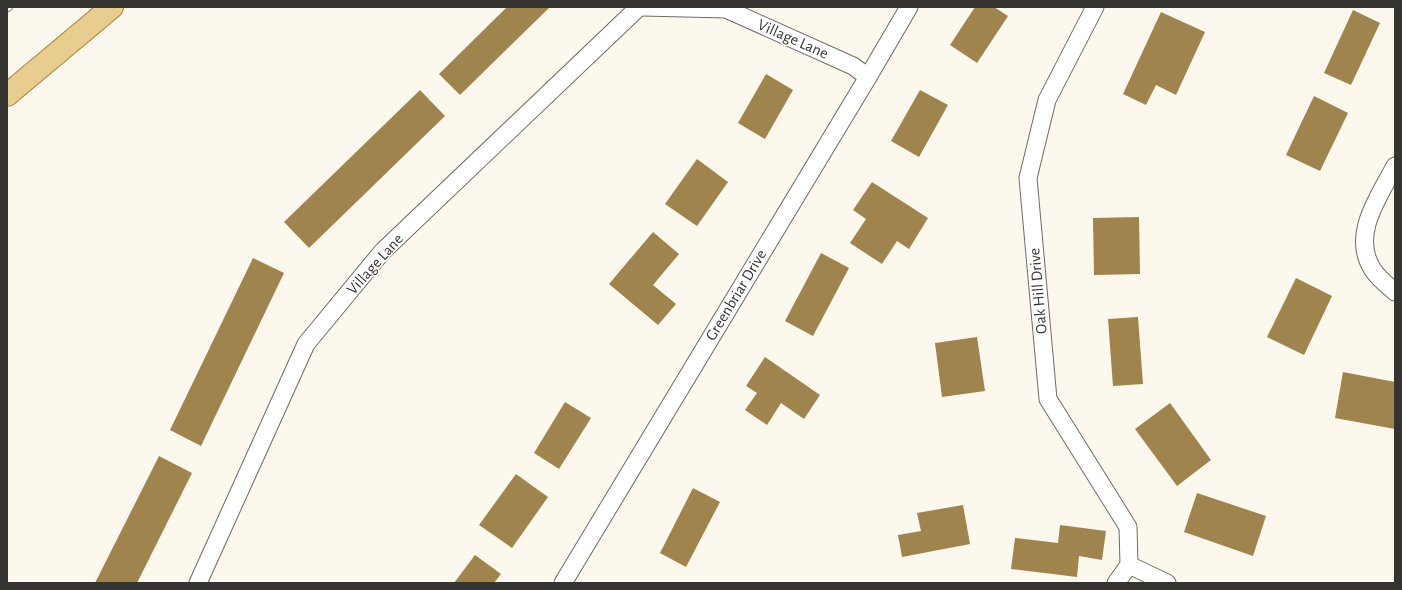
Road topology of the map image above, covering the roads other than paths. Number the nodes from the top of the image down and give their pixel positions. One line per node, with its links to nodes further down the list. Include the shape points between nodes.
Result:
1 (112, 7): 7 (main road)
2 (639, 7): 11 (street, Village Lane, via 382,252 306,344)
3 (642, 7): 6 (street, Village Lane, via 726,9 853,66)
4 (909, 7): 6 (street, Greenbriar Drive)
5 (1095, 7): 10 (street, Oak Hill Drive, via 1047,100 1028,178 1048,399 1128,527)
6 (868, 77): 12 (street, Greenbriar Drive)
7 (7, 95)
8 (1395, 166): 9 (street, via 1369,216 1364,243 1374,271)
9 (1395, 292)
10 (1129, 565): 13 (street); 14 (street)
11 (198, 583)
12 (563, 583)
13 (1116, 583)
14 (1167, 583)

